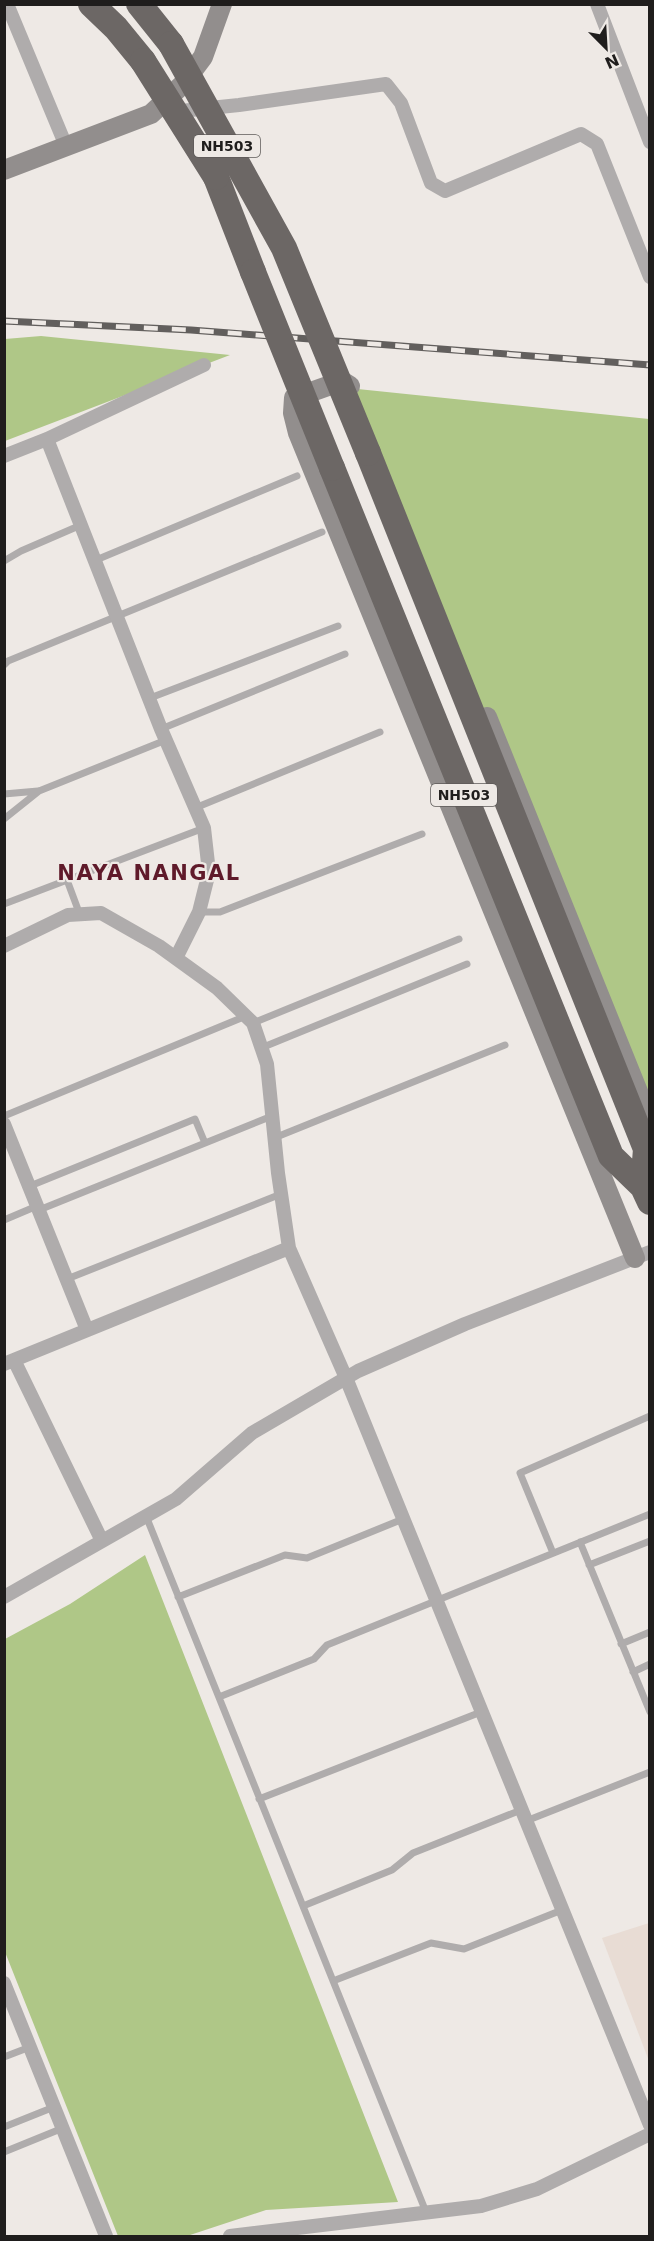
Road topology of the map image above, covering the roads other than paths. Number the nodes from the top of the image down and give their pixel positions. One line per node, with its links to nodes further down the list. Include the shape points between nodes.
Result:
1 (7, 4): 8 (street)
2 (91, 4): 50 (highway, NH503, bridge, via 143,61 216,177)
3 (139, 4): 48 (highway, NH503, bridge, via 171,44 284,248)
4 (222, 4): 6 (street, via 203,57)
5 (600, 5): 7 (street)
6 (152, 114): 8 (street); 10 (street, via 386,84 401,103 431,183 445,191 581,134 597,144)
7 (650, 142)
8 (66, 146): 9 (street)
9 (4, 170)
10 (650, 277)
11 (204, 365): 12 (street)
12 (47, 439): 13 (street); 15 (street)
13 (4, 456)
14 (297, 476): 17 (lane)
15 (81, 524): 17 (street); 18 (lane)
16 (321, 532): 19 (lane)
17 (96, 560): 19 (street)
18 (4, 561)
19 (118, 615): 22 (lane); 23 (street)
20 (338, 626): 23 (lane)
21 (345, 654): 25 (lane)
22 (4, 665)
23 (150, 698): 25 (street)
24 (380, 732): 28 (lane)
25 (164, 734): 26 (lane); 28 (street)
26 (39, 791): 27 (lane); 29 (lane)
27 (4, 794)
28 (195, 808): 30 (street)
29 (4, 819)
30 (204, 828): 32 (lane); 34 (street, via 209,872)
31 (422, 834): 34 (lane, via 220,912)
32 (67, 880): 33 (lane); 35 (lane)
33 (4, 904)
34 (199, 912): 38 (street)
35 (80, 915): 37 (street, via 68,915); 38 (street, via 101,913)
36 (459, 939): 40 (lane)
37 (4, 946)
38 (176, 958): 40 (street, via 217,988)
39 (467, 964): 42 (lane)
40 (249, 1019): 42 (street); 43 (lane)
41 (505, 1045): 47 (lane)
42 (261, 1048): 44 (street, via 267,1064)
43 (4, 1116)
44 (272, 1116): 47 (street); 49 (lane)
45 (4, 1124): 51 (street)
46 (584, 1132): 48 (street, via 298,433 294,398 342,381 354,389 643,1104); 50 (street); 57 (street)
47 (274, 1138): 52 (street)
48 (642, 1138): 53 (highway, NH503, via 646,1149)
49 (205, 1143): 51 (lane, via 195,1119); 54 (lane)
50 (609, 1150): 53 (highway, NH503)
51 (30, 1186): 54 (street)
52 (281, 1194): 56 (street); 58 (lane)
53 (646, 1195)
54 (38, 1208): 55 (lane); 58 (street)
55 (4, 1220)
56 (289, 1248): 59 (street); 61 (street)
57 (642, 1255): 61 (street, via 465,1324)
58 (67, 1279): 59 (street)
59 (87, 1330): 60 (street)
60 (9, 1362): 66 (street)
61 (346, 1378): 64 (street, via 252,1433 176,1499); 65 (street)
62 (650, 1416): 69 (lane, via 520,1473)
63 (650, 1514): 68 (lane)
64 (146, 1516): 66 (street); 72 (lane)
65 (403, 1519): 72 (lane, via 307,1558 285,1555); 73 (street)
66 (102, 1541): 71 (street)
67 (650, 1541): 70 (lane)
68 (580, 1542): 69 (lane); 70 (lane)
69 (553, 1553): 73 (lane)
70 (590, 1565): 75 (lane)
71 (4, 1597)
72 (178, 1597): 78 (lane)
73 (436, 1600): 78 (lane, via 327,1645 314,1659); 79 (street)
74 (650, 1632): 75 (lane)
75 (621, 1644): 77 (lane)
76 (650, 1664): 77 (lane)
77 (633, 1672): 80 (lane)
78 (219, 1697): 82 (lane)
79 (481, 1712): 82 (lane); 83 (street)
80 (650, 1712)
81 (650, 1772): 83 (lane)
82 (259, 1798): 84 (lane)
83 (523, 1816): 84 (lane, via 414,1853 392,1870); 85 (street)
84 (303, 1906): 86 (lane)
85 (562, 1910): 86 (lane, via 464,1949 431,1943); 91 (street)
86 (333, 1981): 96 (lane)
87 (5, 1983): 88 (street)
88 (30, 2047): 89 (lane); 90 (street)
89 (4, 2057)
90 (54, 2107): 92 (lane); 93 (street)
91 (650, 2126)
92 (4, 2127)
93 (63, 2128): 95 (lane); 98 (street)
94 (650, 2134): 96 (street, via 537,2189 481,2206)
95 (4, 2152)
96 (426, 2213): 97 (street)
97 (309, 2231): 99 (street)
98 (106, 2236)
99 (230, 2236)

